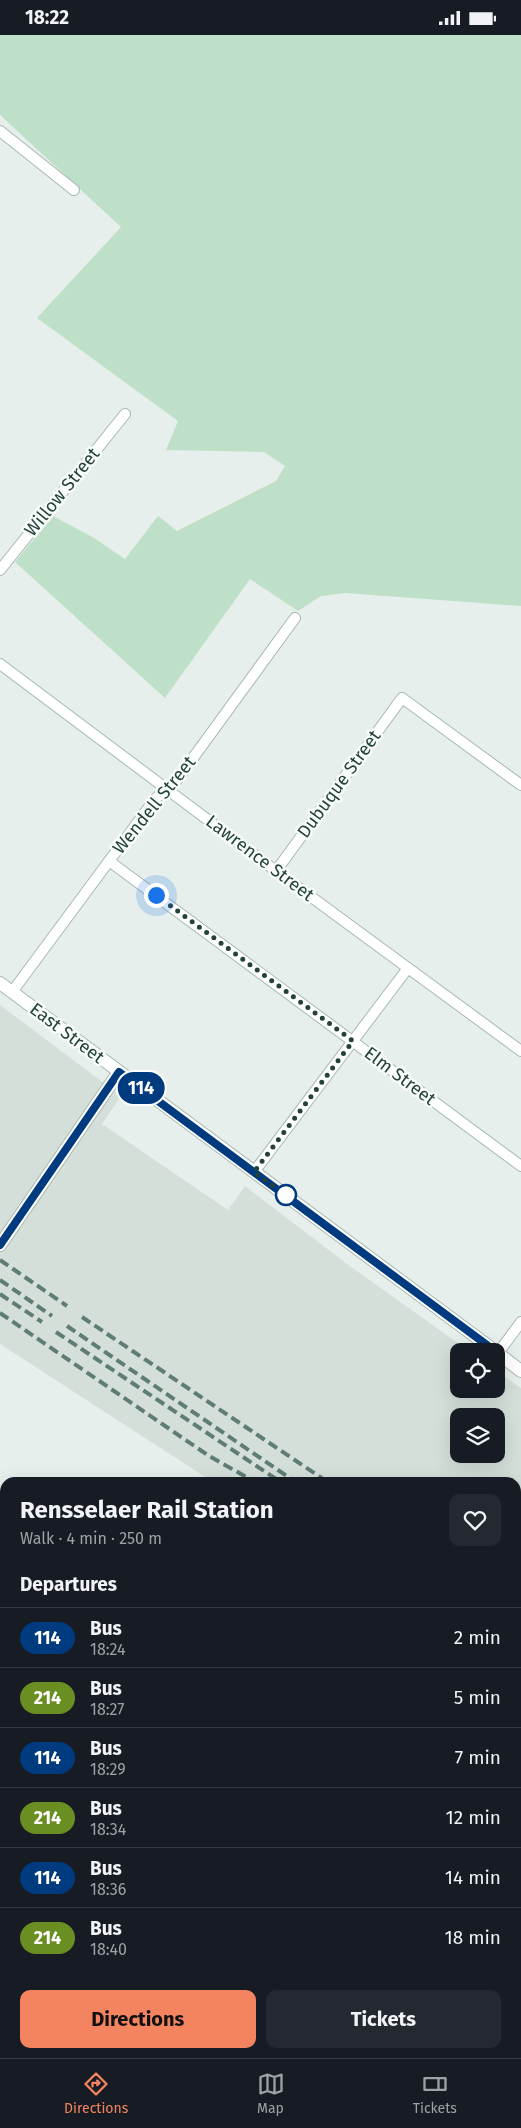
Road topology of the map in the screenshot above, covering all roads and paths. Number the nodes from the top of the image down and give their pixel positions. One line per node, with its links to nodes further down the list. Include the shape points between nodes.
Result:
1 (4, 133): 2 (street); 3 (street)
2 (0, 145)
3 (74, 190)
4 (125, 413): 5 (street, Willow Street)
5 (0, 569)
6 (295, 618): 9 (street, Wendell Street)
7 (0, 664): 9 (street, Lawrence Street)
8 (521, 785): 11 (street, Dubuque Street, via 402,698)
9 (168, 789): 10 (street, Wendell Street, via 156,799); 11 (street, Lawrence Street)
10 (110, 861): 14 (street, Wendell Street); 15 (street, Elm Street)
11 (276, 871): 12 (street, Lawrence Street)
12 (408, 969): 15 (street); 16 (street, Lawrence Street)
13 (0, 983): 14 (street, East Street)
14 (12, 992): 17 (street, East Street)
15 (353, 1041): 18 (street, Elm Street); 19 (street)
16 (521, 1051)
17 (119, 1072): 19 (street, East Street); 20 (street)
18 (521, 1166)
19 (254, 1172): 22 (street, East Street)
20 (0, 1245)
21 (521, 1322): 23 (street)
22 (484, 1343)
23 (504, 1343)
24 (505, 1359): 25 (street, East Street)
25 (521, 1371)

